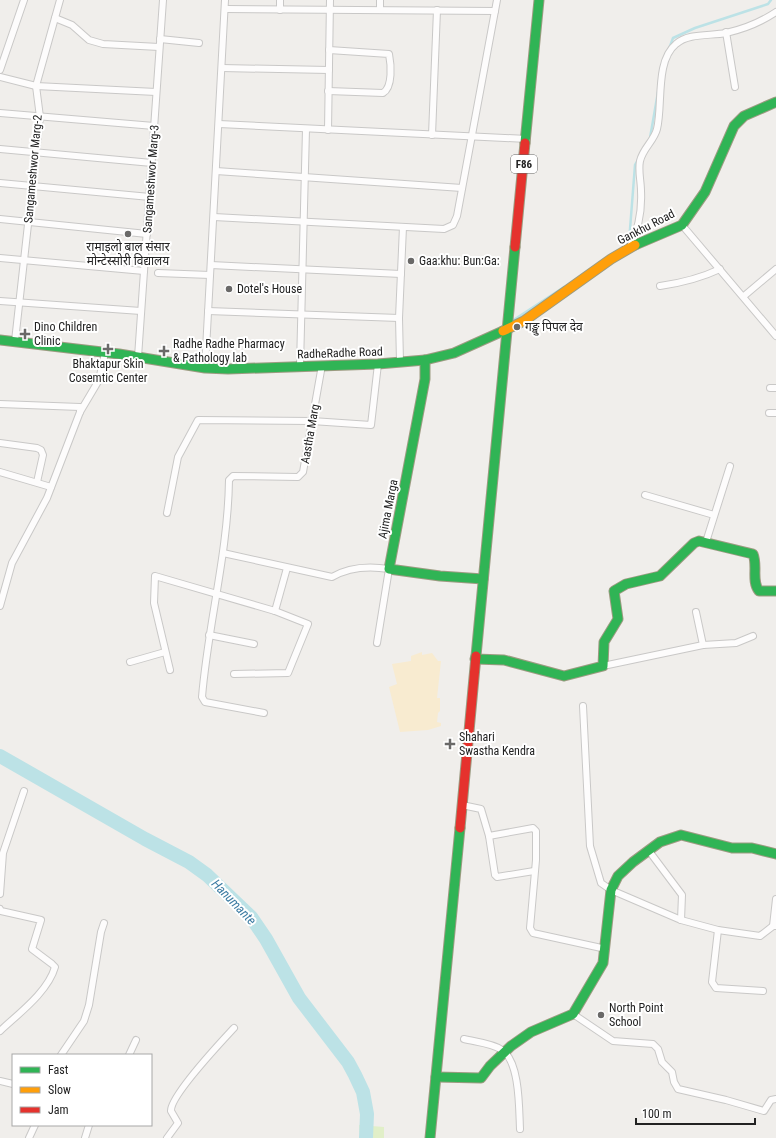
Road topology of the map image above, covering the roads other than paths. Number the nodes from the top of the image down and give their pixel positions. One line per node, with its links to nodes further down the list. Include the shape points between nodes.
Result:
1 (24, 0): 24 (street)
2 (60, 0): 17 (street, Sangameshwor Marg-2)
3 (163, 0): 19 (street, Sangameshwor Marg-3)
4 (225, 0): 10 (street)
5 (280, 0): 11 (street)
6 (330, 0): 12 (street)
7 (380, 0): 13 (street)
8 (497, 0): 15 (street)
9 (539, 0): 40 (main road, F86)
10 (226, 9): 11 (street); 23 (street)
11 (280, 10): 12 (street)
12 (330, 10): 13 (street); 22 (street)
13 (380, 10): 14 (street)
14 (436, 10): 15 (street); 38 (street)
15 (495, 11): 39 (street)
16 (776, 12): 18 (street, via 752,25)
17 (55, 18): 21 (street, via 72,25 90,40 104,44); 27 (street, Sangameshwor Marg-2)
18 (726, 32): 28 (street); 57 (street, via 682,40 667,56 662,76 657,128 641,159 640,212 636,234)
19 (160, 39): 20 (street); 21 (street, Sangameshwor Marg-3)
20 (200, 43)
21 (159, 47): 30 (street, Sangameshwor Marg-3)
22 (329, 50): 25 (street); 29 (street, via 389,54 389,86 383,93)
23 (222, 68): 25 (street); 34 (street)
24 (0, 70)
25 (329, 70): 29 (street)
26 (0, 77): 27 (street)
27 (36, 86): 30 (street); 33 (street, Sangameshwor Marg-2)
28 (735, 87)
29 (328, 91): 37 (street)
30 (156, 92): 35 (street, Sangameshwor Marg-3)
31 (776, 102): 54 (main road, Gankhu Road, via 744,116 734,126 705,192)
32 (0, 113): 33 (street)
33 (40, 117): 35 (street); 42 (street, Sangameshwor Marg-2)
34 (219, 124): 36 (street); 44 (street)
35 (154, 126): 43 (street, Sangameshwor Marg-3)
36 (306, 128): 37 (street); 45 (street)
37 (328, 130): 38 (street)
38 (432, 135): 39 (street)
39 (473, 136): 40 (street); 48 (street)
40 (527, 139): 76 (main road, F86)
41 (0, 148): 42 (street)
42 (36, 152): 43 (street); 47 (street, Sangameshwor Marg-2)
43 (152, 163): 49 (street, Sangameshwor Marg-3)
44 (216, 171): 45 (street); 50 (street)
45 (305, 176): 48 (street); 52 (street)
46 (0, 183): 47 (street)
47 (32, 186): 49 (street); 53 (street, Sangameshwor Marg-2)
48 (462, 188): 55 (street, via 453,225 444,229)
49 (150, 197): 56 (street, Sangameshwor Marg-3)
50 (214, 217): 52 (street); 60 (street)
51 (0, 219): 53 (street)
52 (304, 220): 55 (street); 62 (street)
53 (28, 221): 56 (street); 59 (street, Sangameshwor Marg-2)
54 (682, 224): 57 (main road, Gankhu Road); 61 (street)
55 (403, 227): 66 (street)
56 (147, 234): 64 (street, Sangameshwor Marg-3)
57 (630, 248): 76 (main road, Gankhu Road, via 524,321)
58 (0, 258): 59 (street)
59 (24, 260): 64 (street); 71 (street, Sangameshwor Marg-2)
60 (211, 264): 62 (street); 67 (street)
61 (720, 268): 68 (street, via 677,284); 69 (street)
62 (302, 269): 66 (street); 74 (street)
63 (776, 270): 69 (street)
64 (144, 271): 72 (street, Sangameshwor Marg-3)
65 (158, 272): 67 (street)
66 (401, 274): 75 (street)
67 (210, 275): 73 (street)
68 (660, 286)
69 (744, 296): 77 (street)
70 (0, 300): 71 (street)
71 (20, 302): 72 (street); 79 (street, Sangameshwor Marg-2)
72 (142, 311): 81 (street, Sangameshwor Marg-3)
73 (208, 311): 74 (street); 87 (street)
74 (301, 315): 75 (street); 85 (street)
75 (399, 318): 83 (street)
76 (508, 328): 82 (main road, RadheRadhe Road, via 454,353); 103 (main road, F86)
77 (776, 336)
78 (0, 340): 79 (main road, RadheRadhe Road)
79 (16, 341): 80 (main road, RadheRadhe Road)
80 (105, 353): 81 (main road, RadheRadhe Road); 89 (street, via 99,380)
81 (138, 357): 87 (main road, RadheRadhe Road)
82 (425, 360): 83 (main road, RadheRadhe Road); 102 (main road, Ajima Marga, via 425,379)
83 (400, 362): 84 (main road, RadheRadhe Road)
84 (378, 364): 86 (main road, RadheRadhe Road); 90 (street, via 371,426)
85 (300, 366): 86 (main road, RadheRadhe Road); 87 (main road, RadheRadhe Road)
86 (322, 366): 90 (street, Aastha Marg)
87 (205, 368)
88 (0, 404): 89 (street, via 80,407)
89 (80, 412): 95 (street)
90 (312, 421): 97 (street, via 198,420 178,457); 100 (street, Aastha Marg, via 304,472 301,475 234,476 229,480)
91 (0, 443): 94 (street, via 41,450 43,454)
92 (730, 466): 98 (street)
93 (0, 472): 94 (street)
94 (37, 482): 95 (street)
95 (51, 487): 106 (street, via 12,563)
96 (644, 495): 98 (street)
97 (167, 513)
98 (714, 515): 99 (street)
99 (706, 542): 104 (main road, via 753,554 755,586 759,591); 117 (main road, via 694,543 660,576 626,584 614,591 618,618 617,624 606,636)
100 (223, 553): 101 (street); 105 (street)
101 (287, 568): 102 (street, via 332,577 342,571 374,567); 107 (street)
102 (389, 569): 103 (main road); 111 (street)
103 (483, 579): 115 (main road, F86)
104 (776, 591)
105 (218, 594): 107 (street); 109 (street); 114 (street, via 155,576 154,603)
106 (0, 606)
107 (275, 611): 119 (street, via 308,624 288,673)
108 (696, 612): 113 (street)
109 (209, 635): 112 (street); 121 (street, via 202,697 205,702)
110 (753, 636): 113 (street, via 736,643)
111 (377, 643)
112 (254, 644)
113 (703, 646): 117 (street)
114 (165, 652): 116 (street); 118 (street)
115 (475, 659): 117 (main road, via 504,660 564,676); 123 (main road, F86)
116 (130, 662)
117 (603, 666)
118 (170, 670)
119 (234, 674)
120 (583, 706): 128 (street, via 590,846 601,883)
121 (264, 713)
122 (24, 791): 129 (street, via 4,853)
123 (462, 805): 124 (street, via 481,809); 146 (main road, F86)
124 (489, 836): 127 (street, via 497,877); 127 (street, via 533,828 537,840)
125 (650, 851): 126 (main road, via 660,842 681,835 732,848 752,848); 128 (main road, via 618,876); 132 (street, via 682,895)
126 (776, 854)
127 (534, 871): 136 (street, via 530,928 533,933)
128 (611, 890): 132 (street); 136 (main road)
129 (0, 894)
130 (776, 899): 134 (street)
131 (0, 909): 140 (street, via 42,920 32,949 55,967 34,999)
132 (681, 920): 135 (street)
133 (104, 923): 144 (street, via 89,1005 79,1029)
134 (774, 926): 135 (street, via 760,936)
135 (718, 930): 137 (street, via 713,986)
136 (606, 949): 138 (main road, via 598,975)
137 (764, 991)
138 (573, 1014): 143 (main road, via 530,1032); 149 (street, via 613,1041 656,1046 662,1062 672,1072 678,1089 764,1111 771,1100)
139 (234, 1028): 155 (street, via 198,1069 173,1104 171,1112 178,1123)
140 (0, 1031)
141 (464, 1039): 143 (street)
142 (136, 1040): 145 (street)
143 (504, 1051): 146 (main road, via 480,1079); 152 (street, via 516,1074)
144 (62, 1054)
145 (129, 1054)
146 (436, 1077): 156 (main road, F86)
147 (0, 1081): 148 (street)
148 (12, 1084)
149 (776, 1099)
150 (35, 1126): 153 (street)
151 (88, 1126): 154 (street)
152 (520, 1129)
153 (29, 1138)
154 (85, 1138)
155 (167, 1138)
156 (430, 1138)

